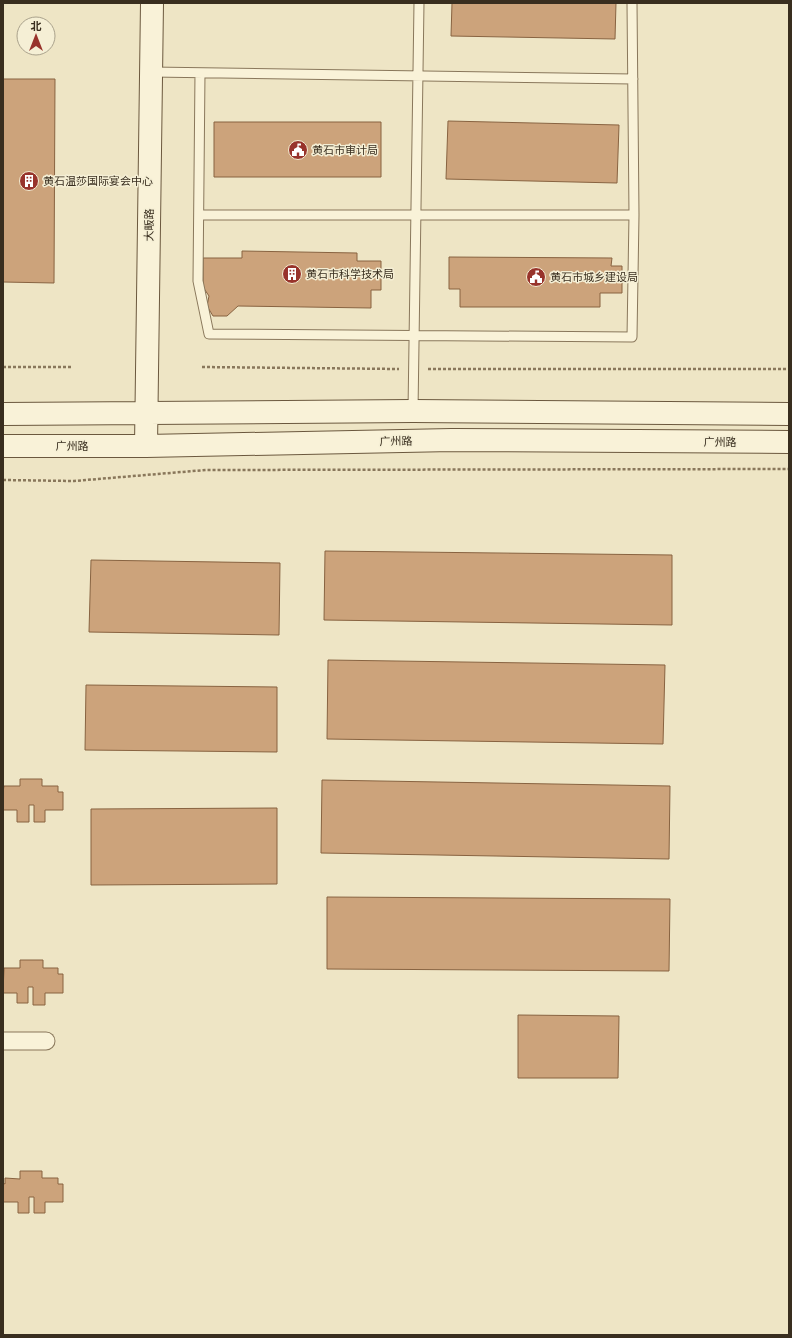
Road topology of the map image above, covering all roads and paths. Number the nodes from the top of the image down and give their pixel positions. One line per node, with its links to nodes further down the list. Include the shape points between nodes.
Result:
1 (152, 3): 4 (main road, 大畈路)
2 (419, 3): 6 (lane)
3 (632, 3): 7 (lane)
4 (151, 72): 5 (lane); 18 (main road, 大畈路)
5 (200, 73): 6 (lane); 8 (lane)
6 (418, 76): 7 (lane); 9 (lane)
7 (633, 79): 10 (lane)
8 (198, 215): 9 (lane); 11 (lane, via 198,281 209,334)
9 (416, 215): 10 (lane); 11 (lane)
10 (634, 215): 11 (lane, via 632,337)
11 (414, 334): 15 (lane)
12 (3, 367): 13 (path)
13 (73, 367)
14 (202, 367): 15 (path)
15 (414, 369): 16 (path); 17 (lane)
16 (789, 369)
17 (413, 411): 18 (main road); 20 (main road)
18 (146, 413): 19 (main road); 23 (main road, 大畈路)
19 (3, 414)
20 (789, 414)
21 (789, 442): 23 (main road, 广州路, via 452,440)
22 (3, 446): 23 (main road, 广州路)
23 (146, 446)
24 (789, 469): 25 (path, via 206,470 74,481)
25 (3, 480)
26 (3, 1041): 27 (street)
27 (46, 1041)

